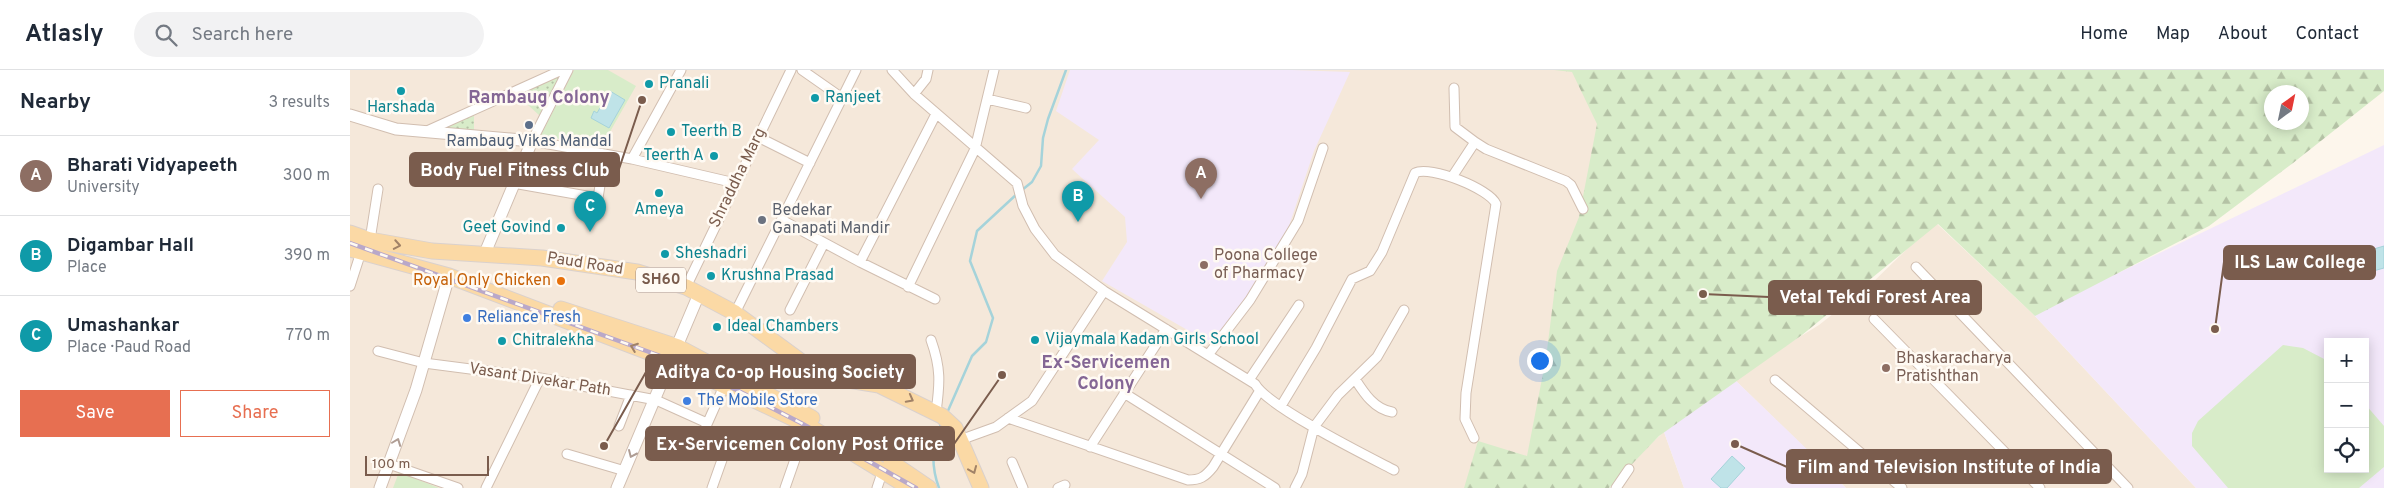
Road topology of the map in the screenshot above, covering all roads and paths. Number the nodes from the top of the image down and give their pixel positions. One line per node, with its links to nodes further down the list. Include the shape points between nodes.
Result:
1 (562, 70): 17 (street)
2 (568, 70): 19 (street)
3 (681, 70): 24 (street)
4 (791, 70): 18 (street, Shraddha Marg)
5 (802, 70): 12 (street)
6 (856, 70): 12 (street)
7 (892, 70): 11 (street)
8 (928, 70): 11 (street, via 926,79)
9 (994, 70): 13 (street)
10 (1454, 88): 20 (street, via 1454,126)
11 (914, 94): 15 (street)
12 (842, 98): 25 (street)
13 (987, 99): 14 (street); 22 (street)
14 (1026, 108)
15 (936, 114): 22 (street); 37 (street)
16 (350, 115): 17 (street, via 396,129)
17 (429, 130): 19 (street)
18 (758, 136): 25 (street); 28 (street, Shraddha Marg)
19 (532, 141): 23 (street); 27 (street)
20 (1475, 142): 26 (street); 30 (street, via 1566,181)
21 (1323, 148): 54 (street, via 1298,221 1250,300)
22 (975, 149): 41 (street); 43 (street, via 1018,183 1023,206 1035,229 1055,255)
23 (605, 154): 24 (street); 27 (street, via 598,198)
24 (632, 159): 28 (street)
25 (810, 163): 31 (street)
26 (1452, 177): 65 (street, via 1422,170 1415,173 1382,252 1370,271 1352,279); 73 (street, via 1491,197 1496,204 1466,393 1465,419)
27 (513, 183): 36 (street)
28 (735, 183): 42 (street, Shraddha Marg)
29 (378, 189): 34 (street)
30 (1583, 210)
31 (782, 220): 33 (street); 48 (street)
32 (350, 233): 34 (main road, Paud Road / SH60)
33 (824, 243): 37 (street); 46 (street)
34 (360, 247): 35 (main road, Paud Road / SH60, one-way to 35); 39 (main road, Paud Road / SH60); 40 (street)
35 (451, 252): 36 (main road, Paud Road / SH60); 39 (main road)
36 (485, 253): 42 (main road, Paud Road / SH60, via 637,272)
37 (860, 262): 41 (street)
38 (1916, 267): 100 (street)
39 (449, 272): 53 (main road, Paud Road / SH60, one-way to 39); 55 (street)
40 (350, 286)
41 (908, 286): 44 (street)
42 (693, 290): 48 (main road, Paud Road / SH60); 53 (street)
43 (1104, 290): 50 (street); 68 (street, via 1032,401)
44 (935, 299)
45 (1299, 305): 58 (street)
46 (790, 310)
47 (1404, 310): 57 (street, via 1377,358)
48 (735, 313): 67 (main road, Paud Road / SH60, one-way to 67, via 793,357 824,375 879,385)
49 (1874, 320): 99 (street)
50 (1166, 329): 54 (street); 62 (street)
51 (930, 340): 67 (street, via 938,363)
52 (378, 351): 55 (street, Vasant Divekar Path)
53 (675, 354): 60 (main road, Paud Road / SH60); 64 (street); 92 (main road, via 841,433)
54 (1208, 354): 58 (street)
55 (424, 363): 56 (street, Vasant Divekar Path); 79 (street, one-way to 55)
56 (540, 378): 63 (street, Vasant Divekar Path); 86 (street)
57 (1355, 379): 66 (street, via 1372,401); 72 (street)
58 (1249, 380): 61 (street)
59 (1775, 380): 98 (street)
60 (724, 386): 69 (street); 70 (main road, Paud Road / SH60)
61 (1259, 392): 65 (street); 77 (street)
62 (1124, 393): 75 (street); 77 (street)
63 (630, 395): 64 (street, Vasant Divekar Path); 71 (street)
64 (656, 400): 69 (street, Vasant Divekar Path); 83 (street, one-way to 83)
65 (1281, 406): 72 (street)
66 (1392, 412)
67 (942, 416): 74 (main road)
68 (1008, 418): 74 (street, via 996,427); 75 (street)
69 (707, 423): 88 (street, via 699,444 722,457)
70 (808, 425): 81 (main road, Paud Road / SH60); 89 (street)
71 (619, 426)
72 (1314, 427): 82 (street); 96 (street, via 1302,474)
73 (1474, 438)
74 (960, 440): 93 (main road, one-way to 93)
75 (1090, 447): 77 (street, via 1188,480 1204,478)
76 (567, 454): 83 (street)
77 (1221, 455): 95 (street)
78 (1012, 462): 94 (street)
79 (389, 464): 84 (street); 85 (street)
80 (1628, 469): 97 (street)
81 (883, 470): 90 (street); 91 (main road, Paud Road / SH60)
82 (1394, 470)
83 (624, 471): 87 (street)
84 (380, 488)
85 (458, 488)
86 (486, 488)
87 (617, 488)
88 (712, 488)
89 (785, 488)
90 (877, 488)
91 (910, 488)
92 (929, 488)
93 (981, 488)
94 (1023, 488)
95 (1275, 488)
96 (1295, 488)
97 (1616, 488)
98 (1902, 488)
99 (2040, 488)
100 (2128, 488)

